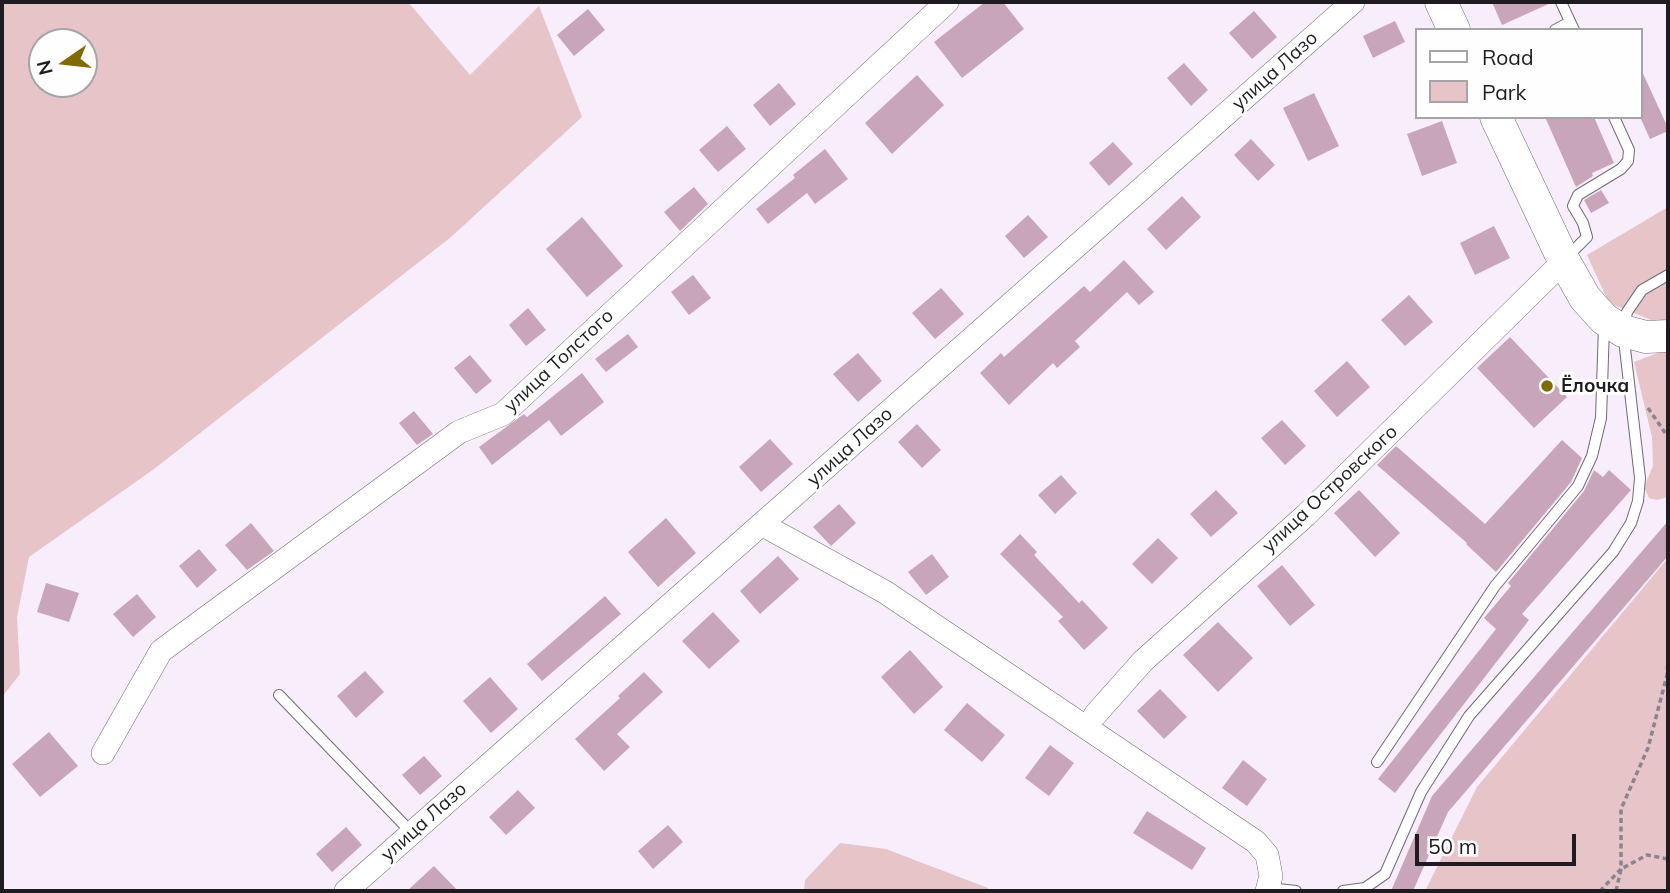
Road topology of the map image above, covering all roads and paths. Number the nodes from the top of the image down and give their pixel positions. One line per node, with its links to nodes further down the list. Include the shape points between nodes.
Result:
1 (947, 2): 17 (street, улица Толстого, via 503,414 459,432 161,651)
2 (1353, 2): 13 (street, улица Лазо)
3 (1441, 2): 6 (main road)
4 (1561, 2): 5 (lane)
5 (1572, 26)
6 (1453, 28)
7 (1497, 119): 9 (main road)
8 (1615, 119): 9 (lane, via 1629,150 1628,161 1578,195 1573,206 1587,237)
9 (1564, 261): 11 (main road, via 1585,298); 16 (street, улица Островского, via 1306,515 1143,661)
10 (1668, 275): 11 (lane, via 1642,290)
11 (1613, 325): 12 (main road, via 1646,337); 18 (lane, via 1601,418 1592,456 1578,486 1495,586); 25 (lane, via 1640,478 1631,523 1613,552 1469,716 1421,792 1385,874 1365,888)
12 (1668, 336)
13 (763, 525): 19 (street, улица Лазо); 22 (street, via 885,592 1256,842 1267,855)
14 (1668, 659): 21 (path, via 1648,748 1621,809)
15 (279, 695): 19 (lane)
16 (1095, 715)
17 (103, 753)
18 (1377, 762)
19 (412, 832): 23 (street, улица Лазо)
20 (1668, 859): 21 (path, via 1647,855)
21 (1621, 869): 26 (path); 27 (path)
22 (1268, 889): 24 (lane)
23 (346, 891)
24 (1296, 891)
25 (1343, 891)
26 (1600, 891)
27 (1616, 891)

